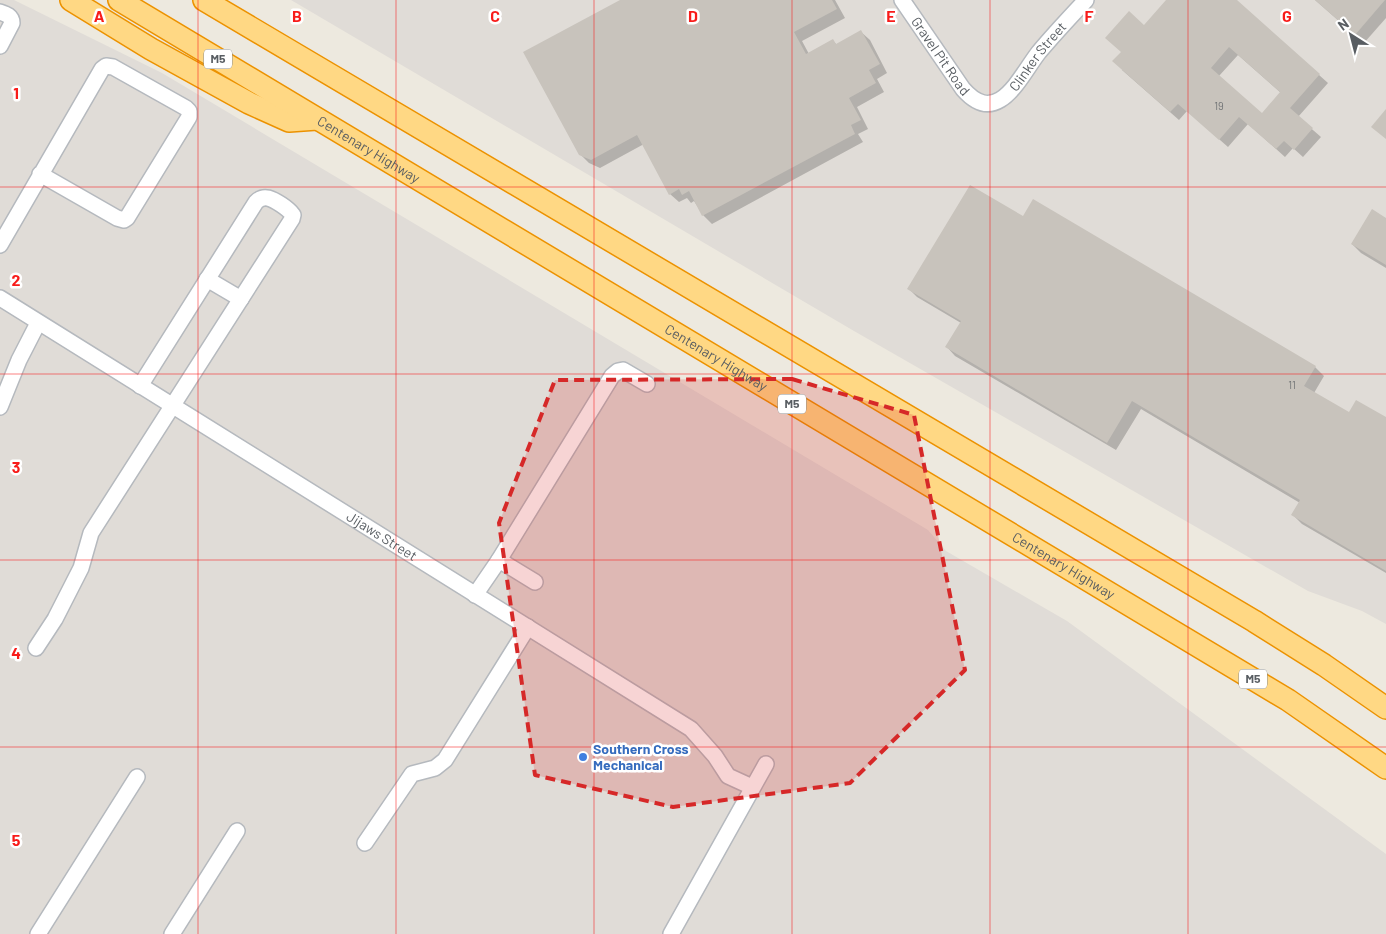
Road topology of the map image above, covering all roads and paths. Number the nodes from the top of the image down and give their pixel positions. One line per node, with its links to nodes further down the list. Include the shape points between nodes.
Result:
1 (71, 0): 9 (highway, via 151,49 249,102 289,121)
2 (119, 0): 9 (highway, Centenary Highway / M5)
3 (204, 0): 25 (highway, via 1245,616)
4 (902, 0): 8 (street, Gravel Pit Road, via 963,90 970,98)
5 (1086, 0): 8 (street, Clinker Street, via 1038,53 1011,92)
6 (0, 12): 7 (street, via 8,15 12,23)
7 (0, 46)
8 (984, 104)
9 (317, 119): 27 (highway, Centenary Highway / M5, via 1288,700)
10 (40, 174): 10 (street, via 106,66 189,111 189,117 124,220); 11 (street)
11 (0, 245)
12 (207, 278): 14 (street); 14 (street, via 256,202 267,198 290,211 292,219); 17 (street)
13 (0, 298): 15 (street, Jijaws Street)
14 (241, 299): 19 (street)
15 (38, 323): 17 (street, Jijaws Street); 18 (street)
16 (647, 384): 20 (street, via 623,370 612,376)
17 (140, 386): 19 (street, Jijaws Street)
18 (0, 407)
19 (173, 407): 22 (street, Jijaws Street); 24 (street, via 91,533 82,568)
20 (499, 560): 21 (street); 22 (street)
21 (535, 582)
22 (475, 595): 23 (street, Jijaws Street)
23 (528, 627): 29 (street, Jijaws Street, via 691,729 728,776); 31 (street, via 445,760 435,768 412,774)
24 (36, 648)
25 (1386, 708)
26 (766, 764): 29 (street)
27 (1386, 768)
28 (137, 777): 32 (street)
29 (752, 787): 34 (street)
30 (237, 831): 33 (street)
31 (365, 843)
32 (38, 934)
33 (172, 934)
34 (671, 934)

